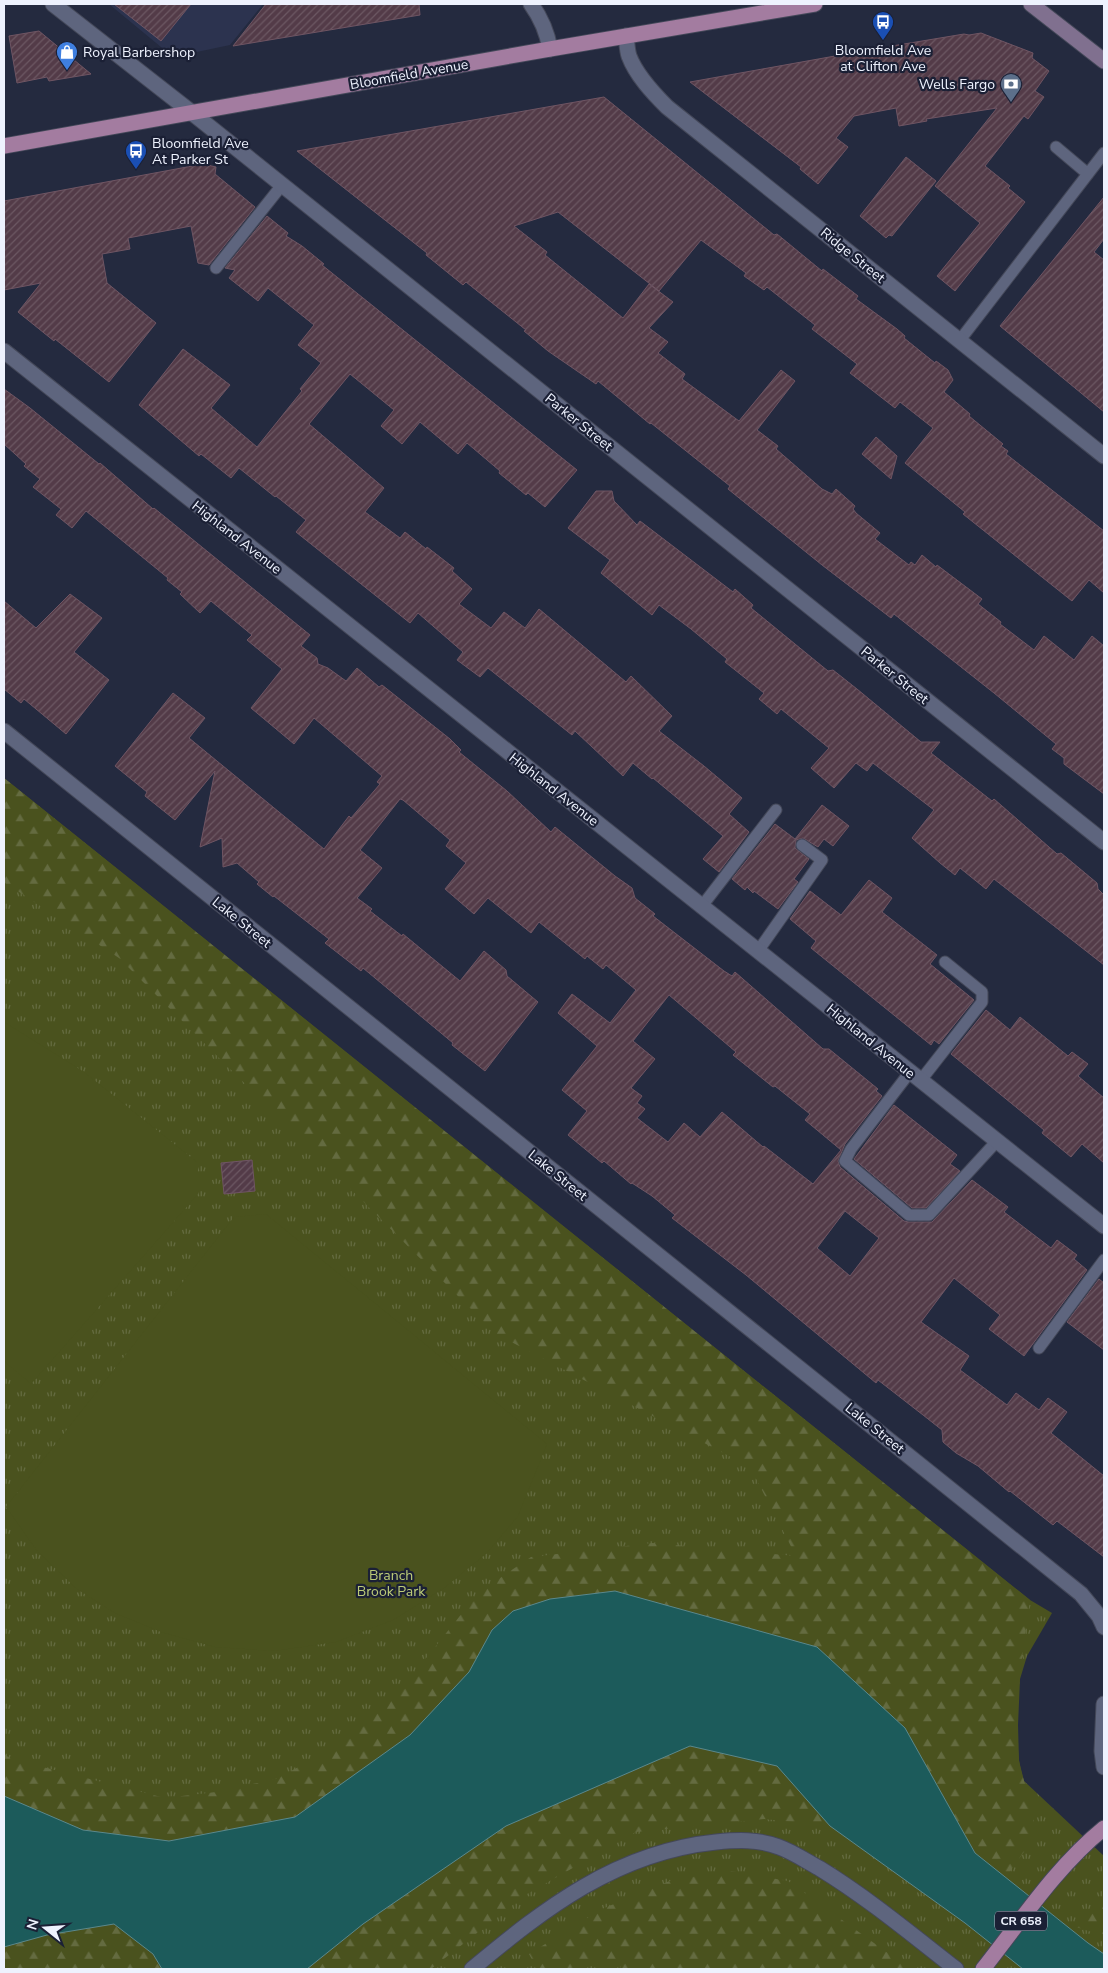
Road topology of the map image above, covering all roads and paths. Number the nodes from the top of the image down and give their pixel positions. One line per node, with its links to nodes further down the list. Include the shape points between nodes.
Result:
1 (53, 4): 8 (street, Parker Street)
2 (531, 4): 6 (street, via 541,18)
3 (815, 4): 5 (main road, Bloomfield Avenue)
4 (1031, 4): 7 (main road)
5 (626, 36): 6 (main road, Bloomfield Avenue); 15 (street, Ridge Street, via 629,56 637,70 667,107)
6 (550, 49): 8 (main road, Bloomfield Avenue)
7 (1104, 61)
8 (191, 112): 9 (main road, Bloomfield Avenue); 13 (street, Parker Street)
9 (4, 146)
10 (1056, 147): 12 (lane)
11 (1104, 153): 12 (lane)
12 (1088, 174): 15 (lane)
13 (282, 185): 14 (lane); 20 (street, Parker Street)
14 (216, 268)
15 (960, 340): 17 (street, Ridge Street)
16 (4, 351): 22 (street, Highland Avenue)
17 (1104, 456)
18 (4, 731): 30 (street, Lake Street)
19 (776, 810): 22 (lane)
20 (1104, 842)
21 (802, 845): 23 (lane, via 822,860)
22 (702, 906): 23 (street, Highland Avenue)
23 (758, 951): 25 (street, Highland Avenue)
24 (945, 962): 25 (lane, via 982,992 982,1002)
25 (915, 1076): 26 (street, Highland Avenue); 26 (lane, via 850,1149 845,1161 909,1215 929,1216)
26 (996, 1141): 27 (street, Highland Avenue)
27 (1104, 1226)
28 (1104, 1260): 29 (lane)
29 (1039, 1348)
30 (1081, 1594): 31 (street); 32 (street, Lake Street)
31 (1104, 1612)
32 (1104, 1627)
33 (1104, 1704): 34 (street)
34 (1104, 1767)
35 (1104, 1828): 38 (main road, CR 658, via 1060,1872)
36 (472, 1969): 37 (street, via 557,1902 618,1868 661,1853 706,1843 749,1841 780,1847 832,1876)
37 (956, 1969)
38 (983, 1969)

